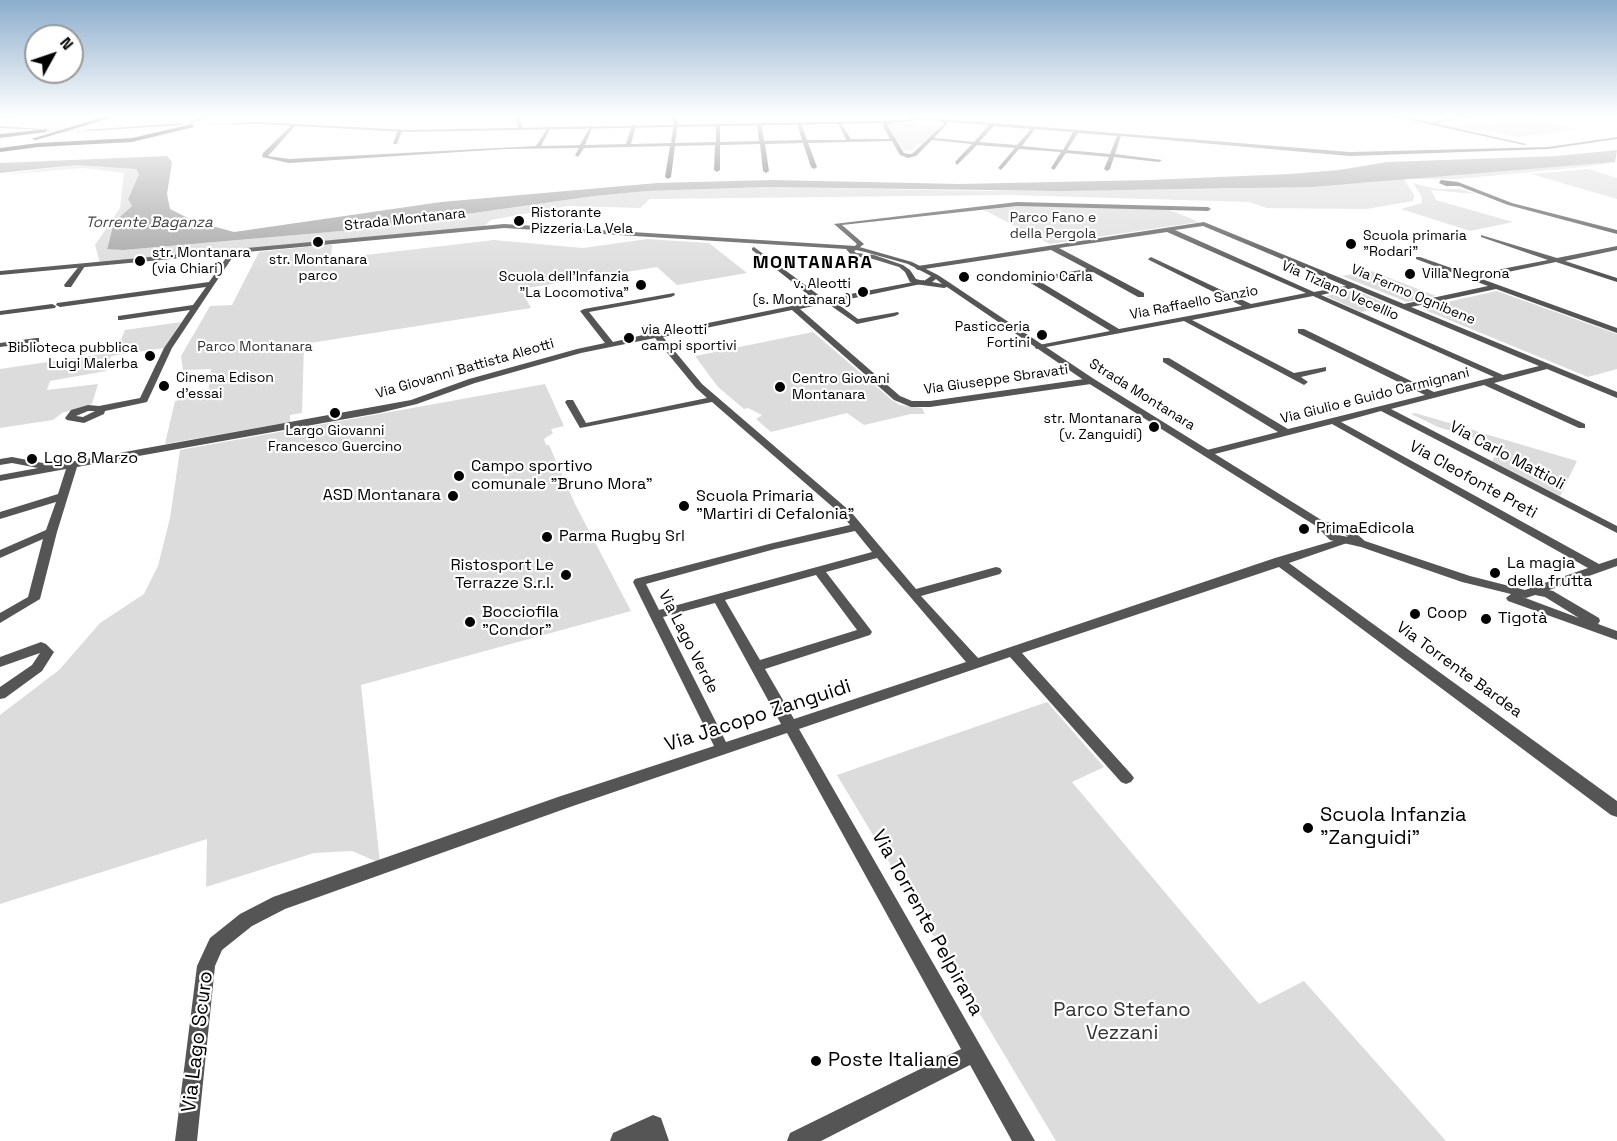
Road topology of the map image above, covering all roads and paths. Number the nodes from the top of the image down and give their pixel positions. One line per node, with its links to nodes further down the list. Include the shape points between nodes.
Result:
1 (669, 169): 2 (street)
2 (668, 177)
3 (1456, 184): 6 (street, via 1510,204)
4 (1208, 209): 14 (street, via 1017,204 837,224 861,244)
5 (1166, 229): 9 (street); 31 (street, Via Fermo Ognibene, via 1211,226); 34 (street, Via Tiziano Vecellio)
6 (1617, 232)
7 (1483, 236): 18 (street)
8 (814, 247): 13 (street, Strada Montanara, via 504,226); 14 (street, Strada Montanara); 14 (street, Strada Montanara)
9 (1051, 247): 20 (street); 21 (street)
10 (1617, 248): 12 (street)
11 (754, 249): 37 (street)
12 (1606, 250): 15 (street); 18 (street)
13 (233, 252): 19 (street, Strada Montanara); 28 (street)
14 (855, 252): 20 (street, Strada Montanara, via 897,258); 24 (street, Strada Montanara, via 901,266)
15 (1617, 254)
16 (1418, 258): 25 (street)
17 (1151, 259): 38 (street)
18 (1557, 260): 25 (street); 26 (street)
19 (82, 266): 22 (street, Strada Montanara); 29 (street)
20 (918, 268): 23 (street, Strada Montanara)
21 (1094, 270): 36 (street); 48 (street, via 1032,280)
22 (0, 273)
23 (936, 276): 27 (street); 32 (street, Strada Montanara)
24 (910, 277): 27 (street, Strada Montanara); 30 (street)
25 (1472, 277): 33 (street)
26 (1617, 280)
27 (924, 282): 30 (street, Via Giovanni Battista Aleotti); 32 (street, Strada Montanara)
28 (212, 284): 40 (street); 42 (street)
29 (68, 285)
30 (901, 285): 37 (street, Via Giovanni Battista Aleotti)
31 (1355, 285): 34 (street, Via Raffaello Sanzio); 39 (street, Via Fermo Ognibene)
32 (951, 287): 53 (street, Strada Montanara)
33 (1495, 287): 39 (street); 47 (street)
34 (1313, 294): 38 (street, Via Raffaello Sanzio); 58 (street, Via Tiziano Vecellio)
35 (671, 295): 51 (street, via 584,311)
36 (1141, 295)
37 (824, 301): 41 (street, Via Giovanni Battista Aleotti); 43 (street, via 857,322)
38 (1249, 306): 45 (street, Via Raffaello Sanzio)
39 (1405, 306): 55 (street, Via Fermo Ognibene)
40 (196, 307): 44 (street); 68 (street, via 168,348 144,400)
41 (793, 307): 49 (street, Via Giovanni Battista Aleotti); 59 (street, Via Giuseppe Sbravati, via 897,398 911,404)
42 (0, 313)
43 (895, 314)
44 (121, 318)
45 (1185, 318): 48 (street, Via Raffaello Sanzio); 57 (street)
46 (1301, 331): 64 (street)
47 (1617, 331)
48 (1119, 332): 53 (street, Via Raffaello Sanzio)
49 (656, 334): 51 (street, Via Giovanni Battista Aleotti); 62 (street)
50 (36, 340): 52 (street)
51 (610, 344): 75 (street, Via Giovanni Battista Aleotti, via 509,370 414,402)
52 (0, 345)
53 (1039, 347): 59 (street, Strada Montanara)
54 (1166, 360): 72 (street)
55 (1548, 366): 58 (street, Via Giulio e Guido Carmignani); 63 (street, Via Fermo Ognibene)
56 (1323, 369): 57 (street)
57 (1293, 376): 60 (street)
58 (1503, 378): 61 (street, Via Giulio e Guido Carmignani)
59 (1090, 381): 73 (street, Strada Montanara)
60 (1304, 382)
61 (1485, 382): 64 (street, Via Giulio e Guido Carmignani); 71 (street)
62 (699, 386): 65 (street); 67 (street)
63 (1617, 394)
64 (1433, 395): 69 (street, Via Giulio e Guido Carmignani)
65 (714, 399): 67 (street); 80 (street, via 836,502)
66 (570, 402): 67 (street, via 582,426)
67 (681, 406)
68 (99, 408)
69 (1382, 408): 70 (street, Via Giulio e Guido Carmignani); 81 (street, Via Carlo Mattioli)
70 (1333, 421): 72 (street, Via Giulio e Guido Carmignani); 90 (street, Via Cleofonte Preti)
71 (1582, 426)
72 (1287, 433): 73 (street, Via Giulio e Guido Carmignani)
73 (1207, 453): 83 (street, Strada Montanara)
74 (0, 462): 76 (street, via 12,460)
75 (74, 465): 76 (street, Via Giovanni Battista Aleotti); 78 (street)
76 (60, 468): 77 (street, Via Giovanni Battista Aleotti)
77 (1, 478)
78 (62, 496): 79 (street); 82 (street)
79 (0, 516)
80 (858, 527): 86 (street); 98 (street, Via Lago Verde, via 639,582)
81 (1617, 530)
82 (51, 532): 85 (street); 99 (street, via 34,599)
83 (1326, 532): 84 (street, Via Jacopo Zanguidi); 84 (street, Strada Montanara, via 1347,531); 87 (street, Via Jacopo Zanguidi)
84 (1347, 539): 94 (street, Strada Montanara, via 1466,579 1504,596)
85 (0, 554)
86 (881, 554): 89 (street); 93 (street)
87 (1279, 561): 102 (street, Via Jacopo Zanguidi); 110 (street, Via Torrente Bardea)
88 (1617, 562): 90 (street)
89 (818, 569): 95 (street); 105 (street, via 865,632)
90 (1598, 569): 92 (street)
91 (996, 571): 93 (street)
92 (1566, 581): 94 (street); 96 (street, via 1559,590)
93 (912, 594): 104 (street)
94 (1530, 596): 96 (street, Strada Montanara, via 1549,594); 97 (street, Strada Montanara)
95 (718, 598): 98 (street); 105 (street, Via Torrente Pelpirana)
96 (1563, 603): 97 (street, via 1564,609); 100 (street, Strada Montanara)
97 (1552, 612): 101 (street, Strada Montanara)
98 (657, 615): 108 (street, Via Lago Verde)
99 (0, 619)
100 (1617, 631)
101 (1617, 636)
102 (1014, 653): 104 (street, Via Jacopo Zanguidi); 109 (street)
103 (1, 659): 106 (street, via 40,647 47,652 38,668)
104 (976, 665): 107 (street, Via Jacopo Zanguidi)
105 (758, 666): 107 (street, Via Torrente Pelpirana)
106 (0, 694)
107 (792, 727): 108 (street, Via Jacopo Zanguidi); 112 (street, Via Torrente Pelpirana)
108 (723, 750): 111 (street, Via Jacopo Zanguidi, via 279,903 246,920)
109 (1126, 778)
110 (1617, 810)
111 (216, 944): 113 (street, Via Lago Scuro, via 206,966)
112 (974, 1053): 116 (street); 117 (street, Via Torrente Pelpirana)
113 (186, 1141)
114 (621, 1141): 115 (street, via 653,1126)
115 (658, 1141)
116 (798, 1141)
117 (1024, 1141)

